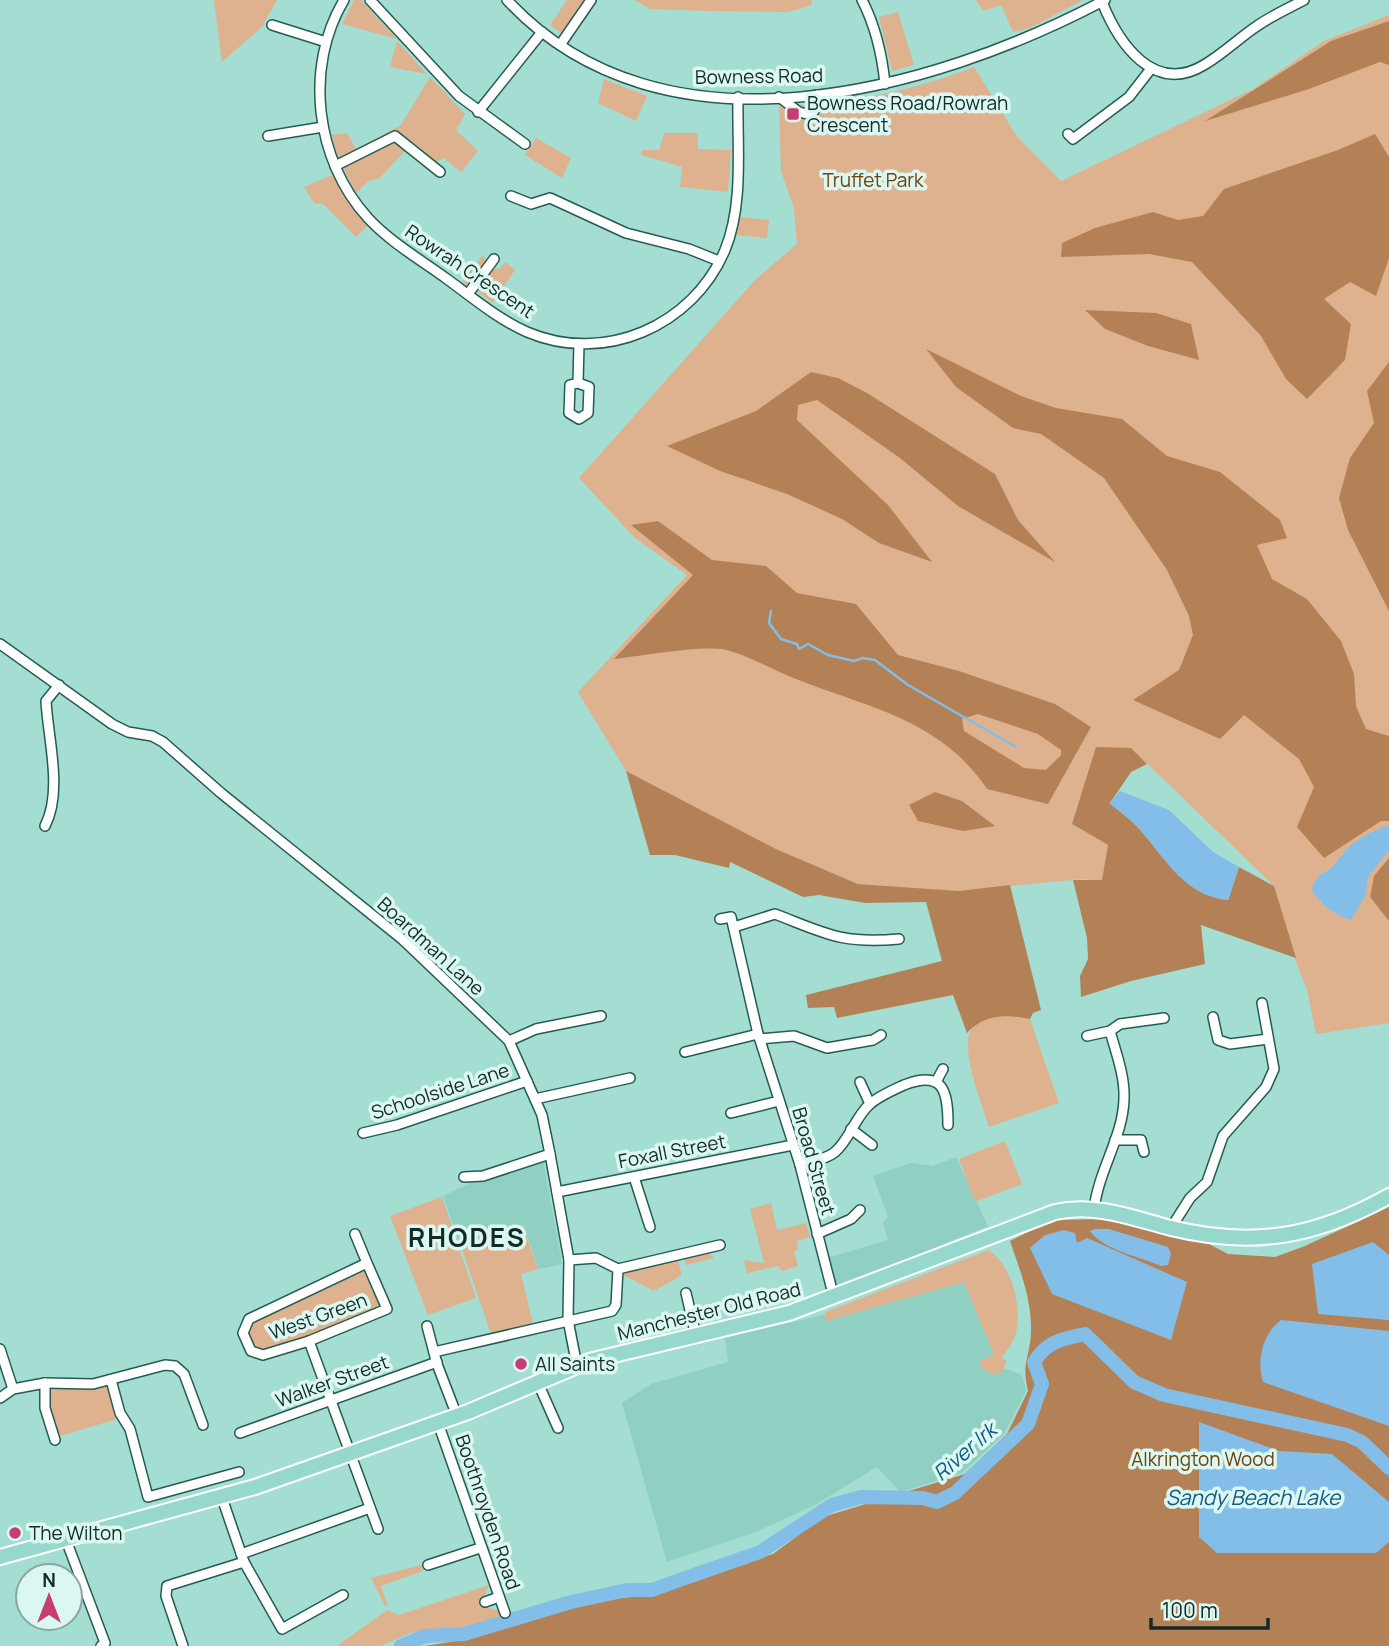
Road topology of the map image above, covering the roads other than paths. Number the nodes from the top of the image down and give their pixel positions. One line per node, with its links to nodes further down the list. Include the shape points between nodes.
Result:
1 (344, 0): 10 (street, Rowrah Crescent)
2 (370, 0): 17 (street, via 435,74)
3 (507, 0): 9 (street, Bowness Road)
4 (591, 0): 11 (street)
5 (862, 0): 13 (street, via 873,22)
6 (1304, 0): 12 (street, via 1259,24 1203,65 1183,73)
7 (1104, 1): 12 (street, via 1113,28); 13 (street, Bowness Road, via 975,59)
8 (272, 24): 10 (street)
9 (542, 32): 11 (street, Bowness Road); 17 (street)
10 (326, 42): 18 (street, Rowrah Crescent, via 320,87)
11 (560, 46): 15 (street, Bowness Road, via 653,89)
12 (1150, 70): 19 (street, via 1129,97 1073,139)
13 (886, 84): 14 (street, Bowness Road)
14 (817, 94): 16 (street, Bowness Road); 16 (street, via 814,111 807,114)
15 (738, 97): 16 (street, Bowness Road); 26 (street, Rowrah Crescent, via 735,205)
16 (779, 97)
17 (478, 112): 21 (street)
18 (323, 127): 20 (street); 22 (street, Rowrah Crescent)
19 (1068, 134)
20 (268, 136)
21 (525, 144)
22 (335, 166): 23 (street, via 395,136); 27 (street, Rowrah Crescent, via 370,221)
23 (440, 172)
24 (511, 196): 26 (street, via 531,204 551,198 626,233)
25 (494, 259): 27 (street)
26 (719, 261): 28 (street, Rowrah Crescent, via 704,286 668,319 624,339)
27 (468, 294): 28 (street, Rowrah Crescent, via 529,333)
28 (579, 344): 29 (street)
29 (578, 383)
30 (0, 644): 31 (street, Boardman Lane)
31 (59, 685): 32 (street, via 46,701 53,757); 45 (street, Boardman Lane, via 119,728 163,742 402,939)
32 (45, 826)
33 (720, 919): 34 (street, Broad Street, via 731,916)
34 (734, 927): 35 (street, via 775,914 838,938 896,939); 42 (street, Broad Street)
35 (892, 928)
36 (1262, 1003): 44 (street)
37 (601, 1016): 45 (street, via 536,1029)
38 (1213, 1017): 44 (street, via 1218,1040 1230,1044)
39 (1164, 1018): 40 (street, via 1120,1024)
40 (1110, 1031): 43 (street); 59 (street, via 1124,1091)
41 (881, 1035): 42 (street, via 827,1048 794,1036)
42 (759, 1036): 46 (street); 53 (street, Broad Street)
43 (1087, 1036)
44 (1268, 1039): 72 (street, via 1274,1069 1266,1087 1223,1136 1207,1182 1189,1198)
45 (509, 1041): 49 (street, Boardman Lane)
46 (685, 1052)
47 (943, 1069): 51 (street)
48 (630, 1078): 52 (street)
49 (527, 1081): 52 (street, Boardman Lane); 58 (street, Schoolside Lane)
50 (860, 1082): 54 (street)
51 (936, 1082): 54 (street, via 923,1079); 56 (street, via 948,1099)
52 (535, 1098): 63 (street, Boardman Lane)
53 (779, 1101): 55 (street); 60 (street, Broad Street)
54 (870, 1104): 57 (street)
55 (731, 1113)
56 (948, 1125)
57 (851, 1129): 61 (street); 64 (street, via 834,1154)
58 (363, 1133)
59 (1115, 1140): 62 (street, via 1141,1140); 69 (street, via 1097,1183)
60 (793, 1145): 64 (street, Broad Street); 66 (street, Foxall Street)
61 (872, 1145)
62 (1144, 1152)
63 (550, 1154): 65 (street, via 483,1176); 67 (street, Boardman Lane)
64 (800, 1165): 74 (street, Broad Street)
65 (464, 1177)
66 (634, 1177): 67 (street, Foxall Street); 71 (street)
67 (557, 1192): 76 (street, Boardman Lane)
68 (1389, 1196): 72 (main road, Manchester Old Road, via 1329,1226 1283,1237 1222,1238)
69 (1094, 1209): 72 (main road, Manchester Old Road); 80 (main road, Manchester Old Road, via 1065,1209 1045,1215)
70 (860, 1210): 74 (street)
71 (650, 1227)
72 (1171, 1228)
73 (355, 1234): 77 (street, West Green)
74 (817, 1234): 80 (street, Broad Street)
75 (720, 1245): 78 (street)
76 (569, 1260): 78 (street, via 596,1258); 81 (street, Boardman Lane)
77 (367, 1263): 84 (street, West Green, via 387,1310); 84 (street, West Green, via 249,1319 243,1333 251,1351 262,1355)
78 (618, 1269): 81 (street, via 612,1311)
79 (686, 1293): 83 (street)
80 (834, 1298): 83 (main road, Manchester Old Road)
81 (568, 1320): 86 (street); 88 (street, Boardman Lane)
82 (427, 1326): 86 (street)
83 (696, 1336): 88 (main road, Manchester Old Road)
84 (309, 1341): 94 (street)
85 (0, 1349): 92 (street)
86 (434, 1352): 87 (street)
87 (437, 1362): 94 (street, Walker Street); 95 (street)
88 (577, 1366): 91 (main road, Manchester Old Road)
89 (111, 1380): 90 (street); 97 (street, via 175,1366 184,1374); 102 (street, via 148,1497)
90 (45, 1383): 92 (street); 100 (street, via 45,1408)
91 (538, 1383): 95 (main road, Manchester Old Road); 98 (street)
92 (13, 1389): 93 (street)
93 (0, 1398)
94 (331, 1400): 99 (street, Walker Street); 101 (street)
95 (457, 1416): 96 (main road, Manchester Old Road)
96 (438, 1423): 101 (main road, Manchester Old Road); 107 (street, Boothroyden Road)
97 (202, 1425)
98 (558, 1428)
99 (240, 1433)
100 (55, 1440)
101 (351, 1454): 103 (main road, Manchester Old Road); 104 (street)
102 (239, 1472)
103 (222, 1498): 106 (main road, Manchester Old Road); 109 (street)
104 (370, 1508): 105 (street); 109 (street)
105 (378, 1529)
106 (66, 1540): 108 (main road, Manchester Old Road); 115 (street)
107 (480, 1548): 110 (street); 112 (street, Boothroyden Road)
108 (0, 1557)
109 (242, 1558): 111 (street, via 282,1629); 116 (street, via 167,1586)
110 (428, 1565)
111 (343, 1595)
112 (499, 1597): 113 (street); 114 (street, Boothroyden Road)
113 (485, 1602)
114 (505, 1613)
115 (104, 1645)
116 (183, 1646)

